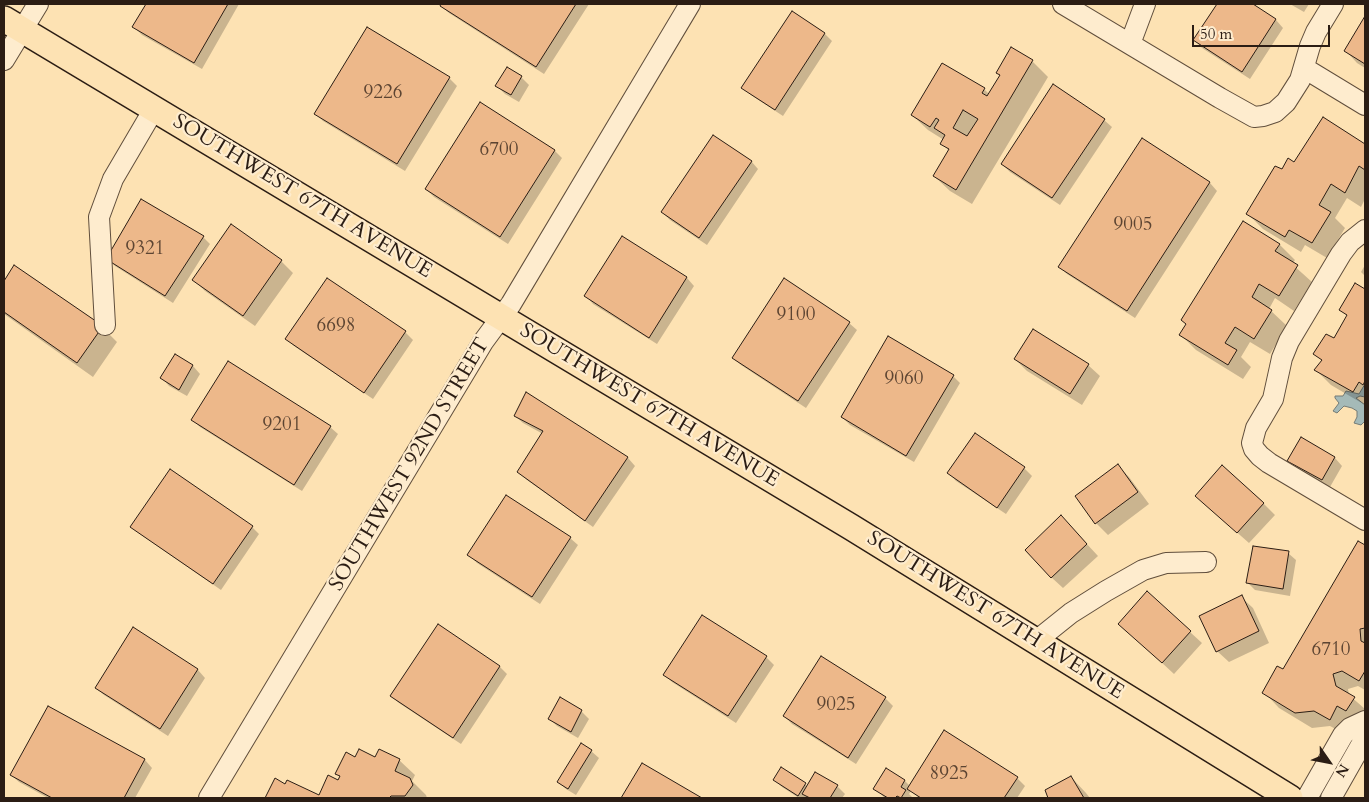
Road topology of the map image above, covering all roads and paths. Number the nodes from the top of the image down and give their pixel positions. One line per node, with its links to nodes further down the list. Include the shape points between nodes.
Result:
1 (38, 4): 6 (street)
2 (690, 4): 13 (street, SOUTHWEST 92ND STREET)
3 (1063, 4): 7 (street)
4 (1145, 4): 7 (street)
5 (1333, 4): 9 (street, via 1316,32)
6 (13, 25): 8 (street); 11 (main road, SOUTHWEST 67TH AVENUE)
7 (1130, 44): 9 (street, via 1254,117 1275,112 1286,102)
8 (4, 60)
9 (1304, 68): 10 (street)
10 (1365, 106)
11 (154, 109): 13 (main road, SOUTHWEST 67TH AVENUE); 14 (street, via 113,179 99,217)
12 (1365, 230): 15 (street, via 1341,254 1289,341 1273,399 1252,436 1254,449 1269,463)
13 (501, 317): 17 (main road, SOUTHWEST 67TH AVENUE); 20 (street, SOUTHWEST 92ND STREET, via 478,350)
14 (105, 325)
15 (1365, 520)
16 (1206, 562): 17 (street, via 1166,563 1143,570 1078,609)
17 (1036, 640): 21 (main road, SOUTHWEST 67TH AVENUE)
18 (1365, 722): 22 (street, via 1343,735)
19 (1365, 738): 23 (street)
20 (209, 798)
21 (1290, 798)
22 (1307, 798)
23 (1331, 798)

